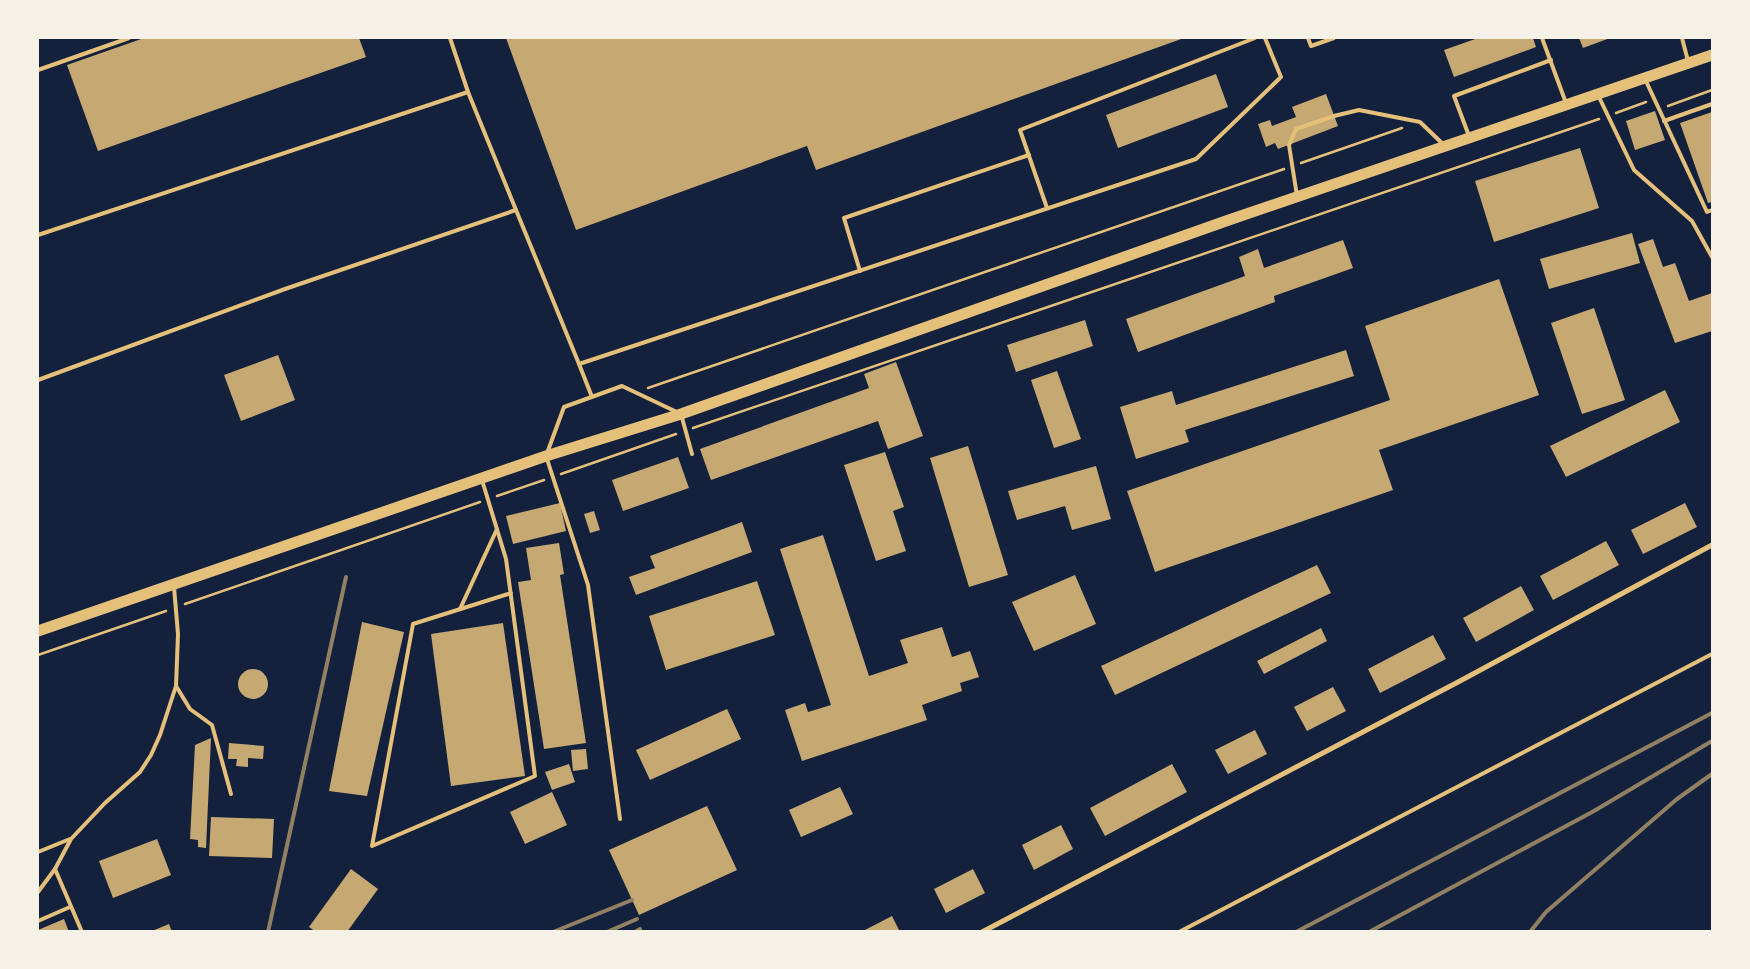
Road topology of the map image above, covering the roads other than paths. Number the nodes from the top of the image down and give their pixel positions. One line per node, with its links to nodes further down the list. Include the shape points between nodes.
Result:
1 (129, 38): 12 (lane)
2 (450, 38): 14 (lane)
3 (1255, 38): 21 (lane, via 1020,130)
4 (1265, 38): 23 (lane, via 1281,77 1196,158)
5 (1308, 38): 6 (lane, via 1310,46)
6 (1334, 38)
7 (1542, 38): 10 (lane)
8 (1682, 38): 11 (lane)
9 (1712, 55): 11 (main road)
10 (1550, 60): 17 (lane); 19 (lane, via 1454,96)
11 (1689, 63): 13 (main road)
12 (38, 70)
13 (1645, 79): 15 (main road); 18 (lane)
14 (468, 92): 24 (lane); 26 (lane)
15 (1598, 95): 17 (main road); 27 (lane, via 1634,170 1692,221)
16 (1712, 104): 18 (lane)
17 (1567, 106): 19 (main road)
18 (1664, 121): 25 (lane, via 1707,212)
19 (1470, 138): 20 (main road)
20 (1446, 146): 22 (main road); 22 (lane, via 1420,122 1359,110 1296,129 1289,144)
21 (1029, 155): 23 (lane); 28 (lane, via 844,218)
22 (1297, 197): 32 (main road)
23 (1047, 208): 28 (lane)
24 (516, 210): 29 (lane); 30 (lane, via 285,289)
25 (1712, 210)
26 (38, 235)
27 (1712, 257)
28 (860, 271): 29 (lane)
29 (579, 364): 31 (lane)
30 (38, 380)
31 (592, 397): 32 (lane, via 622,386); 34 (lane, via 564,407)
32 (681, 414): 33 (lane); 34 (main road)
33 (692, 454)
34 (546, 456): 35 (main road); 45 (lane, via 588,585)
35 (481, 478): 36 (lane); 38 (main road)
36 (497, 529): 39 (lane, via 506,559); 40 (lane)
37 (1712, 544): 53 (street, via 1460,681)
38 (174, 585): 41 (main road); 43 (lane, via 178,634)
39 (510, 593): 40 (lane); 40 (lane, via 535,776 372,846 413,624)
40 (460, 609)
41 (38, 631)
42 (1712, 654): 54 (lane)
43 (176, 686): 44 (lane, via 190,709 212,725); 46 (lane, via 160,735 140,772)
44 (231, 794)
45 (620, 819)
46 (71, 839): 47 (lane); 48 (lane)
47 (38, 852)
48 (55, 868): 49 (lane); 50 (lane)
49 (38, 892)
50 (70, 907): 51 (lane); 52 (lane)
51 (38, 921)
52 (82, 932)
53 (982, 932)
54 (1179, 932)

